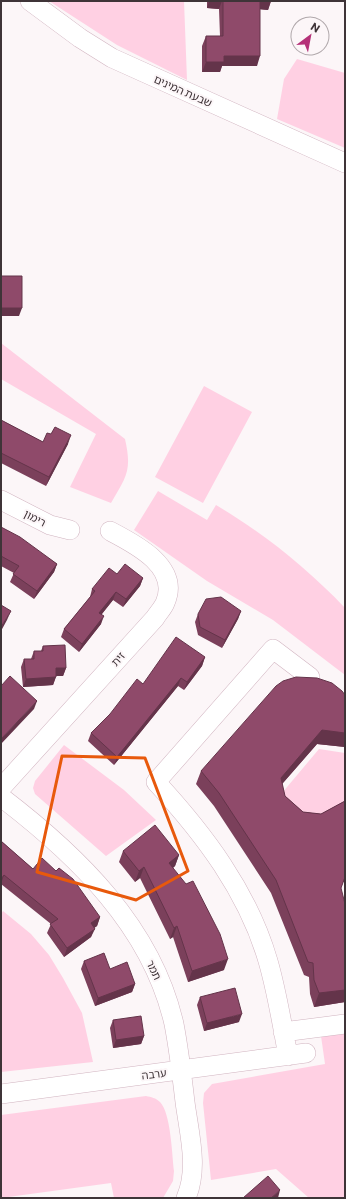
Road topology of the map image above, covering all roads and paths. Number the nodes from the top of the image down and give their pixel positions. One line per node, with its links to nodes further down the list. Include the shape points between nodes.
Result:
1 (30, 1): 2 (street, שבעת המינים, via 112,58)
2 (345, 163)
3 (1, 500): 4 (street, רימון, via 50,525)
4 (70, 530)
5 (110, 531): 7 (street, זית, via 137,546 159,565 166,576 169,589 165,603 155,618)
6 (310, 677): 10 (street, via 273,649 156,782 198,829 232,879 246,906 268,961)
7 (1, 788)
8 (1, 797): 11 (street, תמר, via 69,853 100,885 125,918 146,952 162,987 173,1023)
9 (345, 1024): 10 (street)
10 (283, 1032): 11 (street, ערבה, via 297,1055)
11 (181, 1070): 12 (street, ערבה); 13 (street, תמר, via 193,1169)
12 (1, 1094)
13 (186, 1198)

